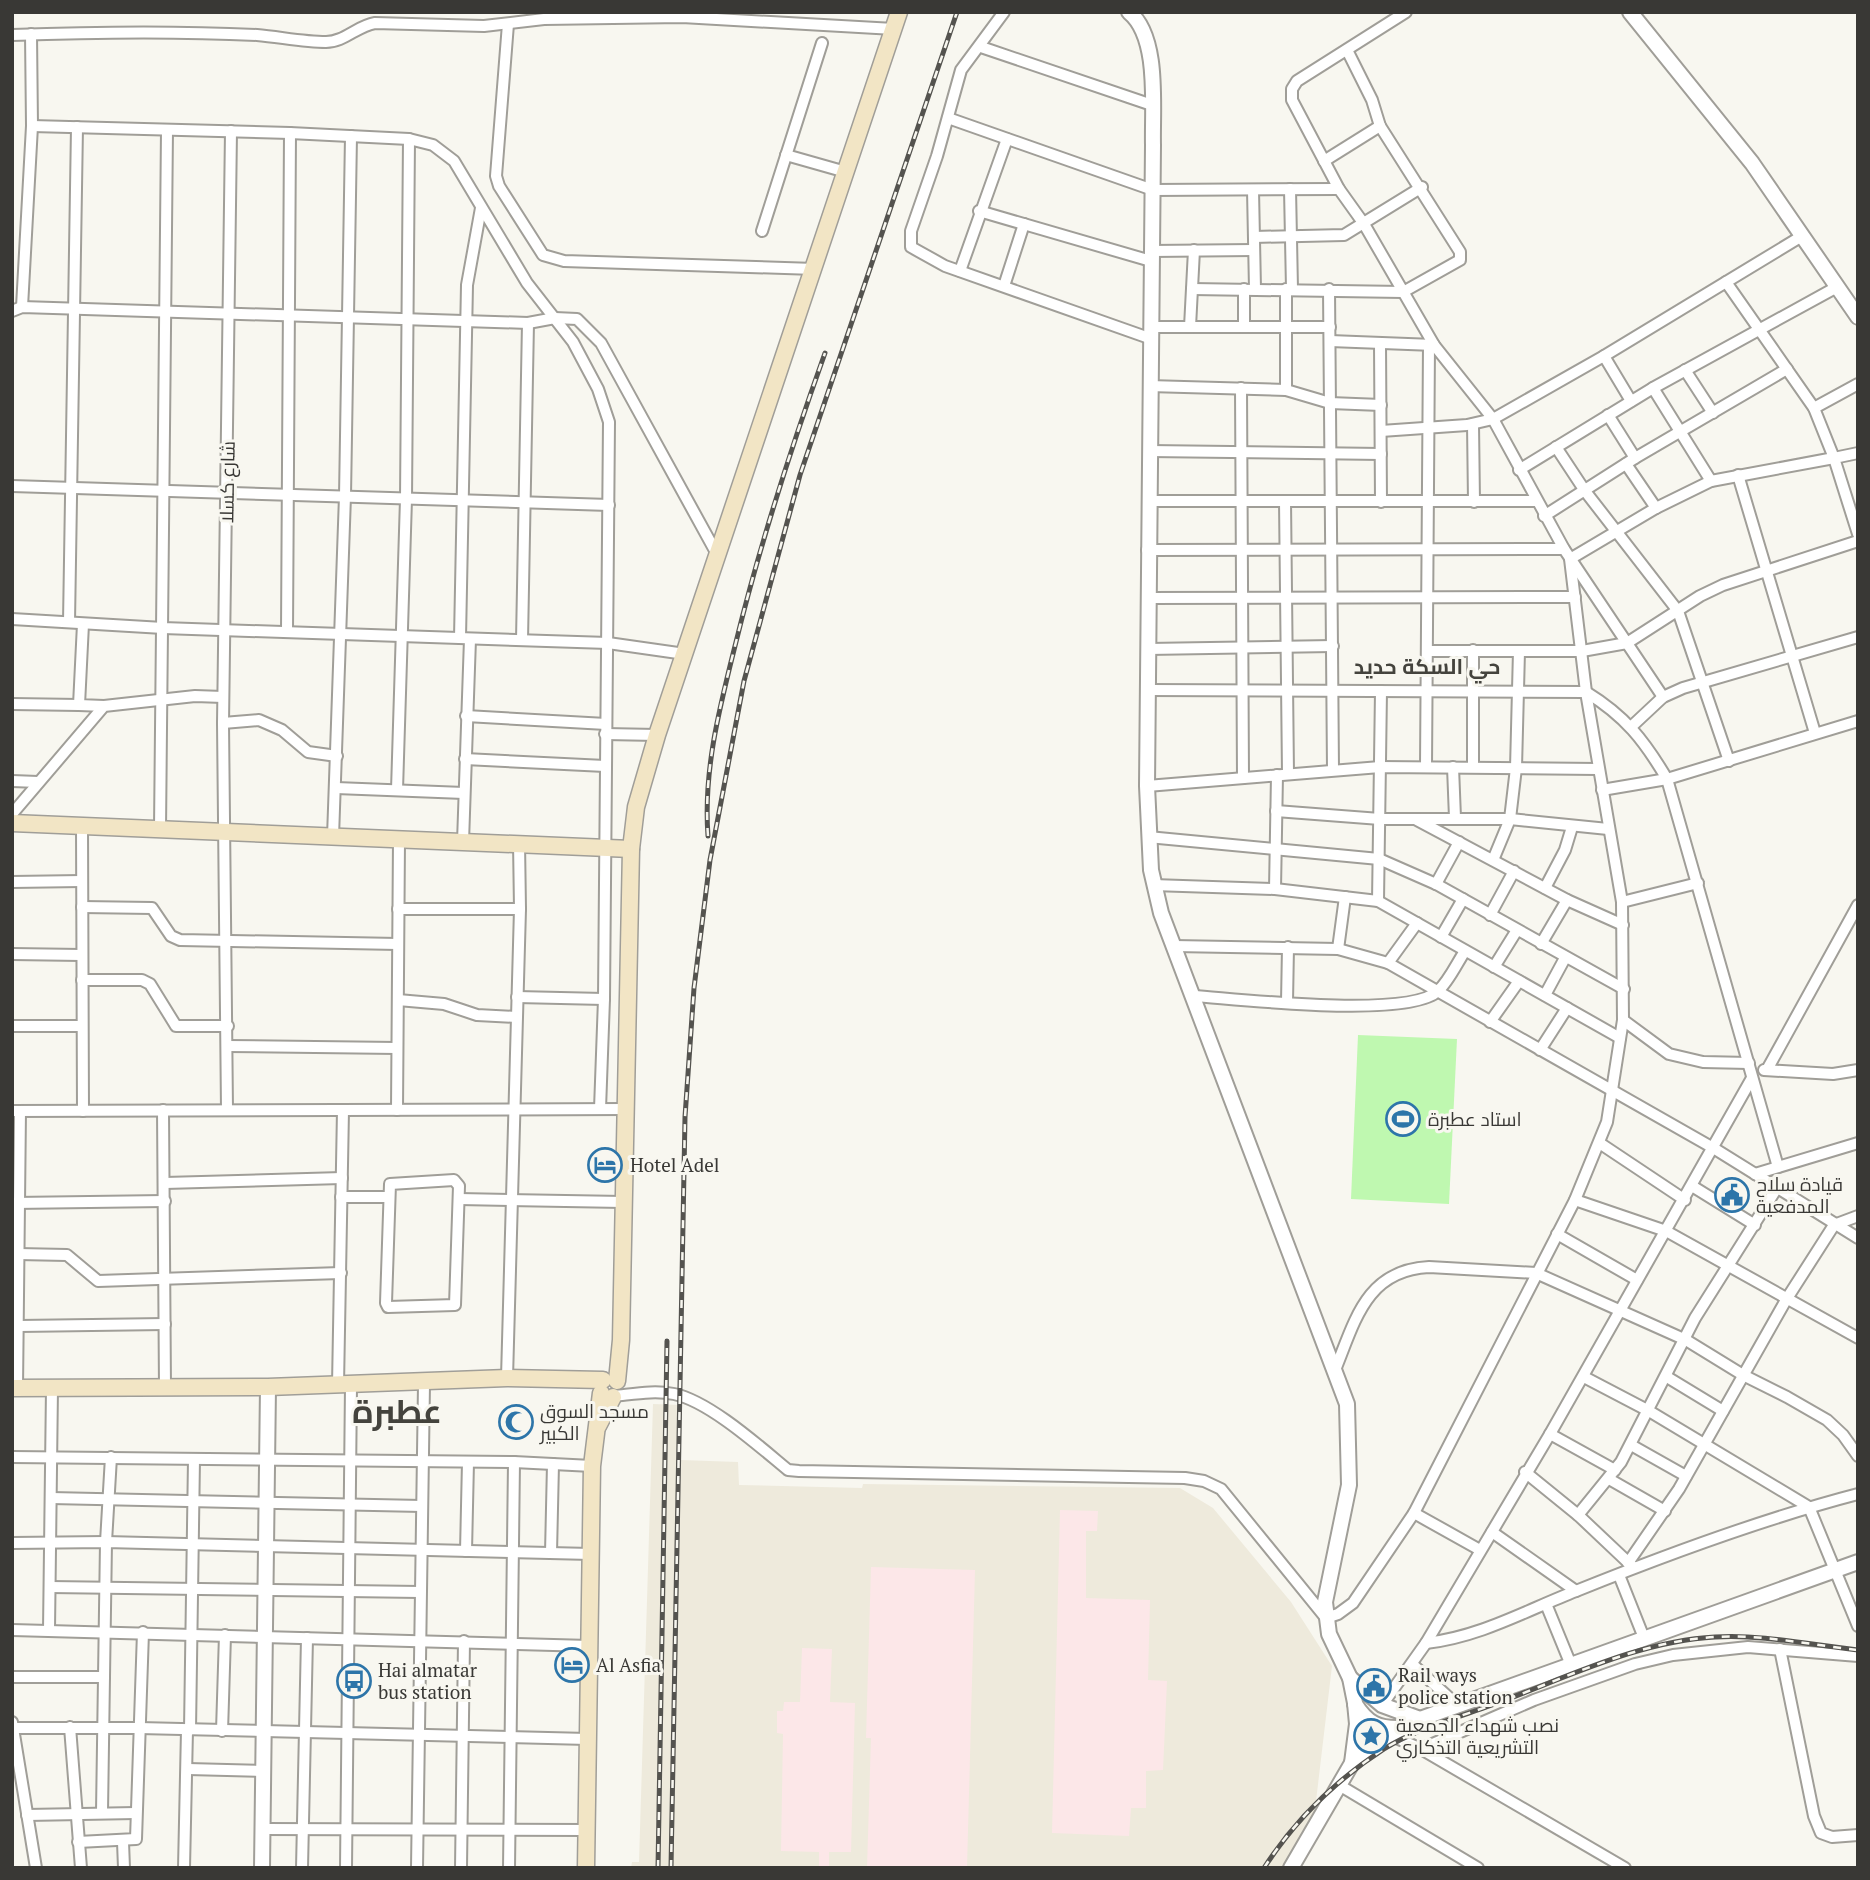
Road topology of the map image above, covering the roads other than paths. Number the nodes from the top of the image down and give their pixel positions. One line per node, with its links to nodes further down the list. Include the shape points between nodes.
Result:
1 (899, 12): 8 (main road)
2 (1004, 12): 12 (street)
3 (1406, 12): 13 (street)
4 (1630, 12): 38 (street, via 1752,163)
5 (1131, 13): 14 (street, via 1149,47)
6 (681, 15): 7 (street); 8 (street)
7 (508, 24): 9 (street, via 375,23 328,42 161,32); 44 (street, via 496,176 543,255 564,261)
8 (894, 29): 27 (main road)
9 (31, 34): 10 (street); 17 (street)
10 (12, 35)
11 (822, 43): 25 (street)
12 (981, 47): 14 (street); 15 (street, via 961,71)
13 (1347, 50): 16 (street); 26 (street, via 1297,81 1292,89 1292,100)
14 (1152, 105): 31 (street)
15 (947, 118): 24 (street); 45 (street, via 909,240 921,254)
16 (1380, 125): 26 (street); 28 (street)
17 (32, 126): 18 (street); 55 (street)
18 (77, 127): 19 (street); 54 (street)
19 (167, 130): 20 (street); 56 (street)
20 (231, 131): 21 (street); 57 (street, شارع كسلا)
21 (290, 133): 22 (street); 58 (street)
22 (351, 136): 23 (street); 59 (street)
23 (409, 139): 33 (street, via 433,145 449,156); 62 (street)
24 (1007, 139): 31 (street); 34 (street)
25 (786, 155): 27 (street); 37 (street)
26 (1324, 161): 30 (street)
27 (846, 172): 44 (main road)
28 (1422, 187): 35 (street); 53 (street, via 1461,256)
29 (1290, 189): 30 (street); 32 (street); 40 (street)
30 (1339, 189): 35 (street)
31 (1153, 190): 32 (street); 43 (street)
32 (1253, 190): 39 (street)
33 (481, 208): 61 (street, via 527,283); 63 (street, via 471,254)
34 (979, 211): 36 (street); 45 (street)
35 (1364, 224): 40 (street, via 1334,238); 53 (street)
36 (1024, 225): 43 (street); 47 (street)
37 (762, 231)
38 (1802, 236): 46 (street); 48 (street)
39 (1254, 237): 40 (street); 42 (street)
40 (1291, 238): 51 (street)
41 (1194, 250): 42 (street); 43 (street); 49 (street)
42 (1254, 250): 50 (street)
43 (1151, 256): 70 (street)
44 (815, 269): 134 (main road)
45 (960, 271): 47 (street)
46 (1726, 282): 69 (street); 74 (street)
47 (1004, 286): 70 (street)
48 (1837, 286): 60 (street); 69 (street)
49 (1192, 289): 50 (street); 65 (street)
50 (1249, 289): 51 (street); 66 (street)
51 (1289, 289): 52 (street); 67 (street)
52 (1329, 289): 53 (street); 68 (street)
53 (1403, 292): 73 (street)
54 (75, 308): 55 (street); 56 (street); 105 (street)
55 (17, 309)
56 (166, 311): 57 (street); 106 (street)
57 (229, 313): 58 (street); 108 (street, شارع كسلا)
58 (288, 314): 59 (street); 109 (street)
59 (348, 316): 62 (street); 110 (street)
60 (1858, 317)
61 (555, 318): 64 (street); 122 (street, via 587,366 608,416); 134 (street, via 577,319 601,343)
62 (408, 319): 63 (street); 111 (street)
63 (467, 321): 64 (street); 114 (street)
64 (528, 323): 121 (street)
65 (1190, 327): 66 (street); 70 (street)
66 (1244, 327): 67 (street)
67 (1288, 327): 68 (street); 81 (street)
68 (1330, 327): 71 (street)
69 (1757, 330): 75 (street); 76 (street)
70 (1149, 332): 78 (street)
71 (1330, 341): 72 (street); 83 (street)
72 (1380, 344): 73 (street); 84 (street)
73 (1431, 345): 88 (street); 90 (street)
74 (1604, 356): 82 (street); 88 (street)
75 (1787, 369): 85 (street); 86 (street)
76 (1685, 370): 80 (street); 86 (street)
77 (1858, 384): 85 (street)
78 (1149, 386): 79 (street); 94 (street)
79 (1241, 388): 81 (street); 95 (street)
80 (1653, 388): 82 (street); 92 (street)
81 (1286, 390): 83 (street)
82 (1631, 401): 87 (street)
83 (1329, 403): 84 (street); 97 (street)
84 (1381, 405): 91 (street)
85 (1814, 408): 99 (street)
86 (1713, 413): 92 (street)
87 (1608, 415): 93 (street); 100 (street)
88 (1493, 419): 89 (street); 101 (street)
89 (1473, 424): 90 (street); 120 (street)
90 (1430, 428): 91 (street); 119 (street)
91 (1381, 431): 98 (street)
92 (1682, 432): 100 (street); 103 (street)
93 (1556, 447): 101 (street); 107 (street)
94 (1149, 451): 95 (street); 112 (street)
95 (1239, 452): 97 (street); 115 (street)
96 (1858, 453): 99 (street)
97 (1329, 454): 98 (street); 116 (street)
98 (1381, 454): 118 (street)
99 (1835, 458): 102 (street); 126 (street)
100 (1631, 461): 107 (street); 123 (street)
101 (1519, 470): 117 (street)
102 (1738, 475): 103 (street); 135 (street)
103 (1711, 481): 123 (street)
104 (12, 486): 105 (street)
105 (73, 488): 106 (street); 144 (street)
106 (164, 491): 108 (street); 146 (street)
107 (1585, 491): 124 (street); 125 (street)
108 (228, 493): 109 (street); 147 (street, شارع كسلا)
109 (287, 495): 110 (street); 148 (street)
110 (345, 496): 111 (street); 149 (street)
111 (406, 499): 114 (street); 150 (street)
112 (1148, 500): 115 (street); 128 (street)
113 (1284, 500): 115 (street); 116 (street); 130 (street)
114 (463, 501): 121 (street); 152 (street)
115 (1240, 501): 129 (street)
116 (1331, 501): 118 (street); 131 (street)
117 (1535, 501): 120 (street); 124 (street)
118 (1381, 502): 119 (street)
119 (1429, 502): 120 (street); 132 (street)
120 (1474, 502)
121 (524, 503): 122 (street); 153 (street)
122 (609, 505): 154 (street)
123 (1656, 508): 125 (street)
124 (1544, 516): 133 (street)
125 (1618, 532): 133 (street); 142 (street)
126 (1858, 534)
127 (1858, 541): 135 (street)
128 (1147, 550): 129 (street); 141 (street)
129 (1240, 550): 130 (street); 137 (street)
130 (1286, 550): 131 (street); 138 (street)
131 (1332, 550): 132 (street); 136 (street)
132 (1429, 551): 133 (street); 139 (street)
133 (1567, 554): 140 (street); 155 (street)
134 (719, 557): 164 (main road)
135 (1766, 569): 142 (street, via 1700,596); 165 (street)
136 (1333, 595): 138 (street); 139 (street); 156 (street)
137 (1242, 596): 138 (street); 141 (street); 158 (street)
138 (1287, 596): 157 (street)
139 (1428, 596): 140 (street); 160 (street)
140 (1575, 597): 163 (street)
141 (1148, 598): 159 (street)
142 (1678, 611): 155 (street); 166 (street)
143 (12, 619): 144 (street)
144 (69, 622): 145 (street)
145 (83, 624): 146 (street); 180 (street)
146 (163, 628): 147 (street); 178 (street)
147 (226, 630): 148 (street); 176 (street, شارع كسلا)
148 (287, 632): 149 (street)
149 (341, 635): 150 (street); 189 (street)
150 (401, 637): 152 (street); 207 (street)
151 (1858, 637): 165 (street)
152 (465, 639): 153 (street); 182 (street)
153 (522, 640): 154 (street)
154 (608, 643): 164 (street); 186 (street)
155 (1627, 643): 163 (street); 177 (street)
156 (1333, 646): 157 (street); 170 (street)
157 (1287, 647): 158 (street); 169 (street)
158 (1242, 648): 159 (street); 168 (street)
159 (1148, 649): 167 (street)
160 (1428, 650): 161 (street); 172 (street)
161 (1473, 650): 162 (street); 173 (street)
162 (1519, 651): 163 (street); 174 (street)
163 (1582, 651): 175 (street)
164 (685, 654): 188 (main road)
165 (1794, 657): 166 (street); 187 (street)
166 (1703, 681): 177 (street); 191 (street)
167 (1148, 690): 168 (street); 205 (street)
168 (1242, 690): 169 (street); 201 (street)
169 (1287, 691): 170 (street); 200 (street)
170 (1334, 691): 171 (street); 199 (street)
171 (1381, 691): 172 (street); 193 (street)
172 (1427, 691): 173 (street); 194 (street)
173 (1473, 692): 174 (street); 196 (street)
174 (1518, 692): 175 (street); 197 (street)
175 (1586, 692): 185 (street); 198 (street)
176 (223, 697): 178 (street); 184 (street, شارع كسلا)
177 (1663, 697): 185 (street)
178 (162, 700): 181 (street); 219 (street)
179 (12, 704): 180 (street)
180 (79, 705): 181 (street)
181 (104, 706): 204 (street)
182 (466, 716): 186 (street); 190 (street)
183 (1858, 721): 187 (street)
184 (223, 723): 189 (street, via 259,720 282,730 308,752); 221 (street, شارع كسلا)
185 (1632, 726): 202 (street)
186 (606, 729): 188 (street); 192 (street)
187 (1815, 733): 191 (street)
188 (657, 736): 229 (main road, via 636,807)
189 (337, 756): 206 (street)
190 (465, 759): 192 (street); 209 (street)
191 (1729, 761): 202 (street)
192 (605, 766): 228 (street)
193 (1380, 767): 194 (street); 199 (street); 213 (street)
194 (1426, 767): 195 (street)
195 (1453, 767): 196 (street); 212 (street)
196 (1473, 767): 197 (street)
197 (1516, 768): 198 (street); 215 (street)
198 (1598, 769): 208 (street)
199 (1333, 770): 200 (street)
200 (1283, 774): 201 (street); 210 (street)
201 (1243, 778): 205 (street)
202 (1667, 779): 208 (street); 236 (street)
203 (12, 781): 204 (street)
204 (38, 782): 211 (street)
205 (1147, 786): 223 (street)
206 (336, 788): 207 (street); 222 (street)
207 (397, 790): 209 (street)
208 (1602, 790): 220 (street)
209 (464, 793): 225 (street)
210 (1276, 811): 213 (street); 230 (street)
211 (12, 814)
212 (1455, 818): 214 (street); 215 (street)
213 (1380, 819): 214 (street); 231 (street)
214 (1414, 819): 227 (street)
215 (1510, 819): 218 (street); 232 (street)
216 (12, 822): 217 (main road)
217 (82, 825): 219 (main road); 234 (street)
218 (1572, 827): 220 (street); 239 (street)
219 (160, 829): 221 (main road)
220 (1608, 829): 245 (street)
221 (225, 832): 222 (main road); 255 (street, شارع كسلا)
222 (333, 836): 224 (main road)
223 (1148, 837): 230 (street); 238 (street)
224 (399, 840): 225 (main road); 248 (street)
225 (463, 842): 226 (main road)
226 (519, 842): 228 (main road); 249 (street)
227 (1459, 842): 232 (street); 237 (street)
228 (606, 847): 229 (main road); 274 (street)
229 (631, 849): 292 (main road)
230 (1276, 849): 231 (street); 240 (street)
231 (1379, 859): 237 (street); 244 (street)
232 (1493, 860): 233 (street)
233 (1514, 871): 239 (street); 250 (street)
234 (82, 881): 235 (street); 247 (street)
235 (12, 883)
236 (1698, 883): 245 (street); 290 (street)
237 (1436, 884): 242 (street)
238 (1153, 885): 240 (street); 258 (street)
239 (1545, 888): 243 (street)
240 (1275, 889): 241 (street)
241 (1345, 897): 244 (street); 260 (street)
242 (1463, 899): 250 (street); 254 (street)
243 (1567, 900): 252 (street); 257 (street)
244 (1378, 901): 251 (street)
245 (1622, 902): 252 (street)
246 (1858, 905): 288 (street)
247 (82, 907): 255 (street, via 152,908 175,940); 263 (street)
248 (398, 909): 249 (street); 256 (street)
249 (520, 909): 273 (street)
250 (1490, 915): 253 (street)
251 (1417, 923): 254 (street); 265 (street)
252 (1623, 925): 269 (street)
253 (1517, 930): 257 (street); 266 (street)
254 (1441, 937): 261 (street)
255 (228, 941): 256 (street); 283 (street, شارع كسلا)
256 (398, 944): 275 (street)
257 (1541, 944): 264 (street)
258 (1174, 946): 259 (street); 271 (street)
259 (1288, 947): 260 (street); 276 (street)
260 (1338, 949): 265 (street)
261 (1465, 951): 266 (street); 270 (street)
262 (12, 954): 263 (street)
263 (81, 955): 267 (street)
264 (1565, 958): 269 (street); 272 (street)
265 (1388, 963): 270 (street)
266 (1494, 967): 268 (street)
267 (82, 980): 282 (street); 283 (street, via 142,980 150,984 176,1026)
268 (1519, 981): 272 (street); 280 (street)
269 (1624, 989): 279 (street)
270 (1438, 991): 276 (street, via 1389,1004); 280 (street)
271 (1194, 996): 276 (street); 338 (street)
272 (1545, 996): 277 (street)
273 (517, 997): 274 (street); 278 (street)
274 (604, 999): 297 (street)
275 (398, 1000): 278 (street, via 444,1004 477,1015); 286 (street)
276 (1287, 1002)
277 (1567, 1008): 284 (street); 287 (street)
278 (516, 1017): 300 (street)
279 (1623, 1020): 284 (street); 290 (street, via 1669,1054)
280 (1490, 1022): 287 (street)
281 (12, 1026): 282 (street)
282 (81, 1026): 299 (street)
283 (228, 1026): 285 (street, شارع كسلا)
284 (1620, 1038): 291 (street)
285 (228, 1046): 286 (street); 294 (street, شارع كسلا)
286 (397, 1048): 296 (street)
287 (1540, 1050): 291 (street)
288 (1768, 1068): 289 (street, via 1814,1074); 290 (street)
289 (1858, 1070)
290 (1751, 1072): 303 (street); 304 (street)
291 (1613, 1093): 302 (street); 303 (street)
292 (626, 1109): 297 (street); 317 (main road)
293 (163, 1110): 294 (street); 299 (street); 307 (street)
294 (227, 1110): 295 (street)
295 (343, 1110): 296 (street); 306 (street)
296 (397, 1110): 300 (street)
297 (600, 1110): 300 (street)
298 (16, 1111): 299 (street); 318 (street)
299 (83, 1111)
300 (514, 1111): 313 (street)
301 (1858, 1143): 304 (street)
302 (1601, 1144): 314 (street); 315 (street)
303 (1715, 1149): 305 (street); 308 (street)
304 (1778, 1167): 305 (street)
305 (1755, 1174): 309 (street)
306 (342, 1178): 307 (street); 310 (street)
307 (165, 1184): 316 (street)
308 (1692, 1186): 315 (street); 320 (street)
309 (1777, 1188): 320 (street); 321 (street)
310 (341, 1197): 311 (street); 327 (street)
311 (388, 1197): 312 (street, via 392,1182 454,1180); 312 (street, via 386,1303 391,1308 455,1305)
312 (458, 1199): 313 (street)
313 (511, 1199): 317 (street); 342 (street)
314 (1576, 1199): 322 (street); 323 (street)
315 (1685, 1200): 322 (street)
316 (165, 1201): 318 (street); 329 (street)
317 (623, 1202): 346 (main road, via 620,1358)
318 (15, 1203): 325 (street)
319 (1858, 1216): 321 (street)
320 (1755, 1225): 326 (street)
321 (1834, 1225): 324 (street); 332 (street)
322 (1666, 1231): 326 (street); 331 (street)
323 (1557, 1234): 328 (street); 331 (street)
324 (1858, 1238)
325 (18, 1254): 329 (street, via 68,1255 97,1281); 330 (street)
326 (1729, 1265): 332 (street); 337 (street)
327 (341, 1273): 329 (street); 344 (street)
328 (1536, 1273): 333 (street); 338 (street, via 1429,1267 1394,1276 1367,1296); 379 (street)
329 (166, 1278): 334 (street)
330 (15, 1279): 335 (street)
331 (1637, 1280): 333 (street)
332 (1786, 1300): 336 (street); 339 (street)
333 (1619, 1311): 337 (street); 340 (street)
334 (165, 1324): 335 (street); 349 (street)
335 (19, 1326): 347 (street)
336 (1858, 1338)
337 (1686, 1340): 339 (street); 341 (street)
338 (1335, 1370): 406 (street, via 1347,1404 1350,1460 1349,1485 1328,1574)
339 (1743, 1375): 351 (street); 355 (street, via 1827,1420)
340 (1584, 1377): 350 (street); 352 (street)
341 (1667, 1377): 350 (street); 351 (street)
342 (507, 1378): 343 (main road); 346 (main road)
343 (424, 1384): 344 (main road); 362 (street)
344 (344, 1385): 345 (main road); 361 (street)
345 (268, 1387): 349 (main road); 360 (street)
346 (609, 1387): 366 (main road); 406 (street, via 684,1397 799,1472 1203,1481 1221,1489)
347 (15, 1388): 348 (main road)
348 (52, 1388): 349 (main road); 357 (street)
349 (165, 1388)
350 (1649, 1411): 353 (street); 354 (street)
351 (1723, 1411): 353 (street)
352 (1550, 1434): 367 (street); 368 (street)
353 (1704, 1444): 369 (street); 377 (street)
354 (1631, 1445): 368 (street); 369 (street)
355 (1856, 1450)
356 (12, 1457): 357 (street)
357 (50, 1457): 358 (street); 371 (street)
358 (111, 1457): 359 (street); 372 (street)
359 (194, 1459): 360 (street); 373 (street)
360 (267, 1460): 361 (street); 374 (street)
361 (350, 1461): 362 (street); 375 (street)
362 (424, 1461): 363 (street); 376 (street)
363 (468, 1462): 364 (street); 390 (street)
364 (514, 1462): 365 (street); 391 (street)
365 (553, 1464): 366 (street); 392 (street)
366 (592, 1466): 393 (main road)
367 (1525, 1472): 380 (street); 381 (street)
368 (1612, 1475): 378 (street); 380 (street)
369 (1686, 1476): 378 (street)
370 (1858, 1494): 377 (street)
371 (51, 1498): 372 (street); 382 (street)
372 (111, 1499): 373 (street); 383 (street)
373 (193, 1501): 374 (street); 385 (street)
374 (266, 1502): 375 (street); 386 (street)
375 (349, 1503): 376 (street); 387 (street)
376 (422, 1506): 388 (street)
377 (1809, 1507): 395 (street); 396 (street)
378 (1665, 1511): 395 (street)
379 (1414, 1513): 389 (street); 406 (street, via 1353,1603)
380 (1578, 1515): 395 (street)
381 (1492, 1532): 389 (street); 402 (street)
382 (50, 1542): 383 (street); 384 (street); 398 (street)
383 (106, 1542): 385 (street); 399 (street)
384 (12, 1543)
385 (192, 1544): 386 (street); 400 (street)
386 (266, 1546): 387 (street); 401 (street)
387 (350, 1547): 388 (street); 403 (street)
388 (420, 1549): 390 (street); 404 (street)
389 (1480, 1550): 421 (street)
390 (466, 1551): 391 (street)
391 (513, 1553): 392 (street); 420 (street)
392 (551, 1553): 393 (street)
393 (591, 1554): 422 (main road)
394 (1858, 1562): 396 (street)
395 (1631, 1566): 397 (street)
396 (1834, 1569): 407 (street); 417 (street)
397 (1619, 1575): 402 (street); 417 (street)
398 (50, 1587): 399 (street); 409 (street)
399 (105, 1588): 400 (street); 410 (street)
400 (192, 1589): 401 (street); 412 (street)
401 (267, 1590): 403 (street); 414 (street)
402 (1576, 1591): 405 (street)
403 (350, 1592): 404 (street); 416 (street)
404 (420, 1592): 418 (street)
405 (1546, 1604): 421 (street, via 1476,1633); 426 (street)
406 (1326, 1618): 429 (street)
407 (1858, 1626)
408 (12, 1630): 409 (street)
409 (49, 1630): 410 (street)
410 (105, 1631): 411 (street); 428 (street)
411 (144, 1632): 412 (street); 438 (street)
412 (192, 1633): 413 (street); 439 (street)
413 (225, 1635): 414 (street); 440 (street)
414 (266, 1636): 415 (street); 441 (street)
415 (307, 1638): 416 (street); 444 (street)
416 (350, 1638): 418 (street); 445 (street)
417 (1644, 1638): 426 (street)
418 (420, 1640): 419 (street); 443 (street)
419 (464, 1642): 420 (street); 446 (street)
420 (512, 1643): 422 (street); 447 (street)
421 (1426, 1643): 425 (street)
422 (590, 1646): 448 (main road)
423 (1780, 1649): 424 (street); 449 (street, via 1712,1649 1635,1664 1483,1720); 465 (street, via 1821,1833)
424 (1858, 1656)
425 (1412, 1664): 431 (street); 432 (street)
426 (1571, 1665): 432 (street)
427 (12, 1677): 428 (street)
428 (104, 1677): 436 (street)
429 (1350, 1678): 430 (street); 431 (street)
430 (1355, 1703): 442 (street, via 1370,1723); 450 (street)
431 (1382, 1705): 433 (street)
432 (1458, 1706): 433 (street)
433 (1420, 1720): 442 (street)
434 (12, 1722): 437 (street)
435 (70, 1727): 436 (street); 437 (street); 454 (street)
436 (103, 1727): 438 (street); 455 (street)
437 (13, 1728): 457 (street)
438 (139, 1728): 439 (street); 456 (street)
439 (189, 1730): 440 (street); 451 (street)
440 (222, 1731): 441 (street)
441 (264, 1732): 444 (street); 452 (street)
442 (1396, 1732): 449 (street); 450 (street)
443 (418, 1733): 445 (street); 446 (street); 461 (street)
444 (305, 1734): 445 (street); 460 (street)
445 (347, 1734): 459 (street)
446 (462, 1735): 447 (street); 462 (street)
447 (513, 1739): 448 (street); 463 (street)
448 (588, 1739): 464 (main road)
449 (1421, 1749): 481 (street)
450 (1352, 1763): 453 (street)
451 (188, 1769): 452 (street); 472 (street)
452 (264, 1771): 458 (street)
453 (1339, 1785): 468 (street); 480 (street)
454 (77, 1812): 455 (street); 457 (street); 466 (street)
455 (102, 1812): 456 (street)
456 (136, 1813): 467 (street, via 136,1839)
457 (27, 1815): 469 (street)
458 (262, 1829): 460 (street); 473 (street)
459 (346, 1829): 460 (street); 461 (street); 475 (street)
460 (303, 1830): 474 (street)
461 (417, 1830): 462 (street); 476 (street)
462 (461, 1830): 463 (street); 477 (street)
463 (509, 1830): 464 (street); 478 (street)
464 (587, 1830): 479 (main road)
465 (1858, 1835)
466 (78, 1842): 467 (street); 470 (street)
467 (123, 1842): 471 (street)
468 (1293, 1867)
469 (36, 1868)
470 (81, 1868)
471 (124, 1868)
472 (184, 1868)
473 (262, 1868)
474 (302, 1868)
475 (346, 1868)
476 (417, 1868)
477 (461, 1868)
478 (509, 1868)
479 (586, 1868)
480 (1478, 1868)
481 (1625, 1868)

